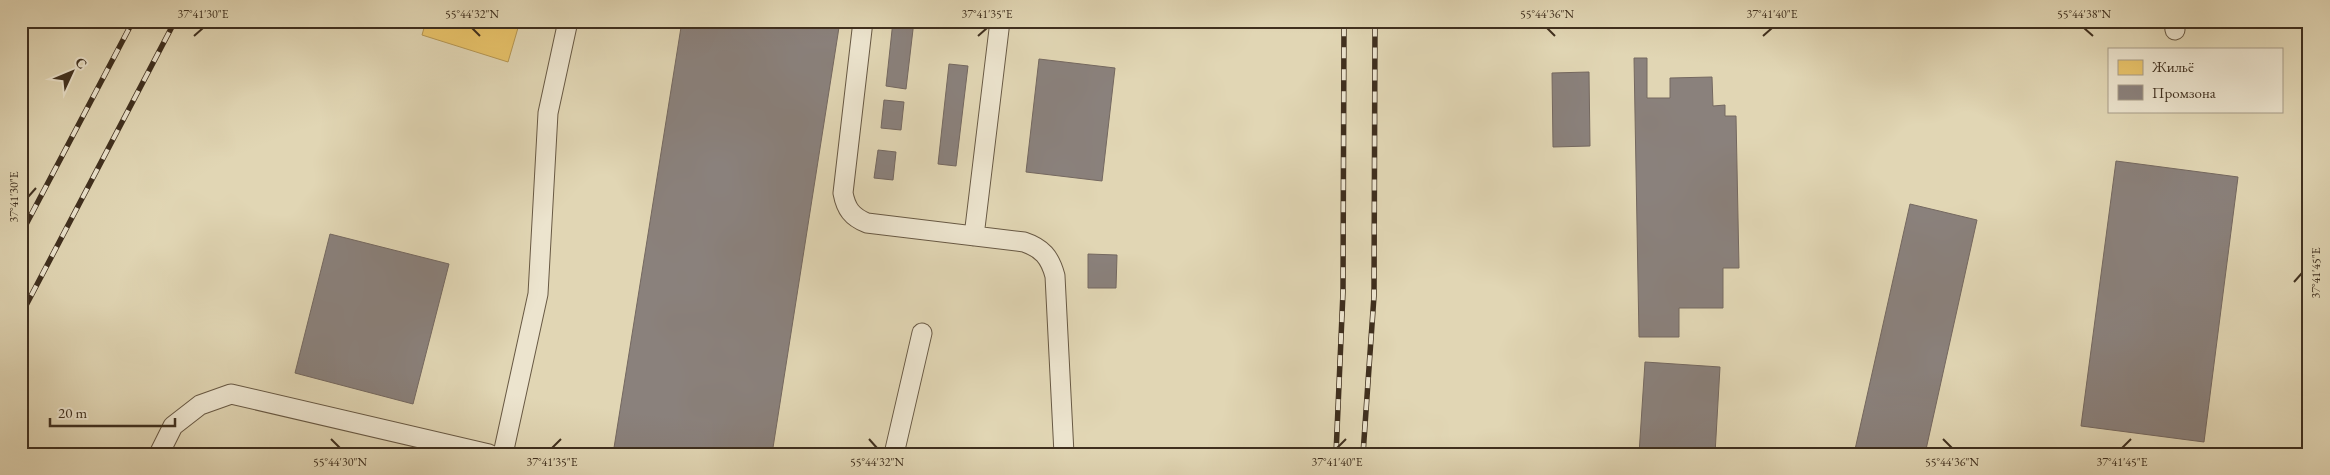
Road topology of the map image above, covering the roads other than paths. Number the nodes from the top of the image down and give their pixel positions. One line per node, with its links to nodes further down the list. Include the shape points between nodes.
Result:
1 (568, 21): 8 (lane, via 548,113 538,294)
2 (863, 21): 4 (lane, via 843,193 845,204 850,213 867,223)
3 (1000, 21): 4 (lane)
4 (974, 236): 10 (lane, via 1036,246 1052,264)
5 (922, 333): 9 (lane)
6 (158, 454): 7 (lane, via 173,426 200,405 231,394)
7 (489, 454)
8 (503, 454)
9 (894, 454)
10 (1064, 454)

